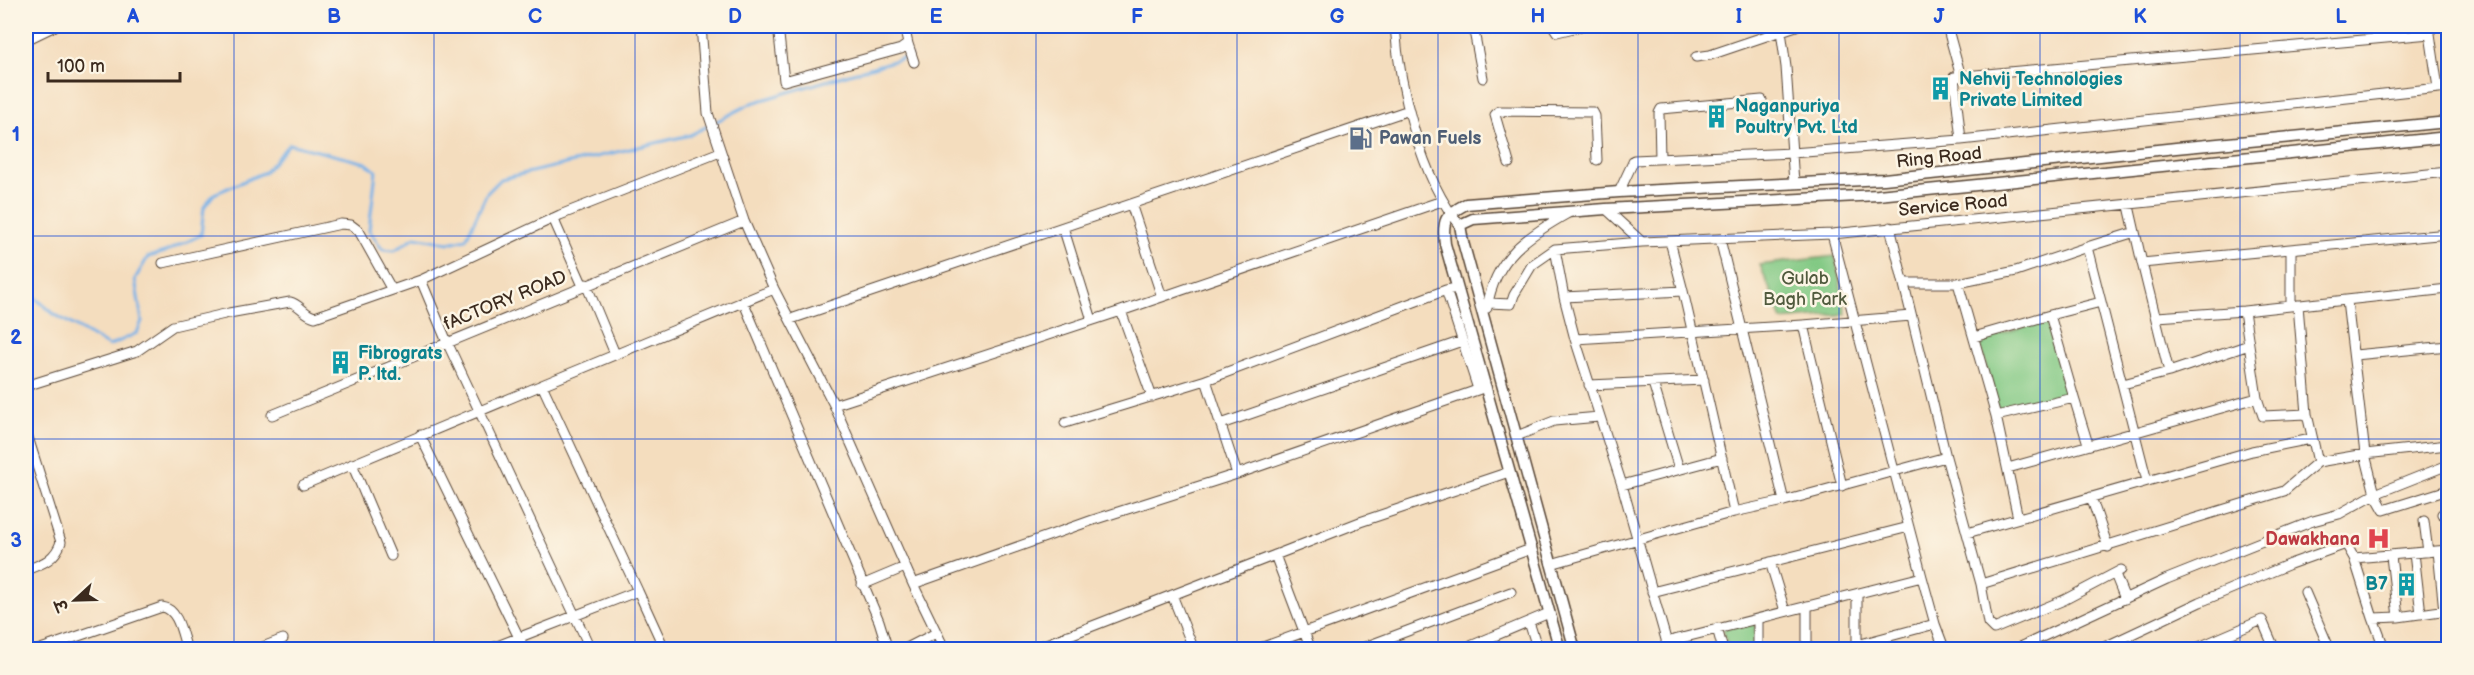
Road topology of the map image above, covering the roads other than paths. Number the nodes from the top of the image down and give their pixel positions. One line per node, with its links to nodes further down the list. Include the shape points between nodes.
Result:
1 (55, 26): 12 (street)
2 (701, 26): 22 (street, via 708,113)
3 (778, 26): 4 (street, via 784,81 902,49 911,54)
4 (904, 26)
5 (1395, 26): 18 (street)
6 (1473, 26): 15 (street)
7 (1552, 26): 8 (street, via 1557,32)
8 (1582, 26)
9 (1796, 26): 11 (street)
10 (1947, 26): 14 (street)
11 (1781, 31): 13 (street); 23 (street)
12 (26, 40)
13 (1696, 57)
14 (1961, 77): 16 (street, via 2430,34); 21 (street, via 1954,77)
15 (1483, 78)
16 (2443, 88): 21 (street)
17 (1762, 100): 24 (street, via 1661,109)
18 (1409, 110): 30 (street); 31 (street)
19 (2448, 122): 28 (main road, Ring Road, via 1884,179)
20 (2448, 137): 33 (main road, Ring Road, via 1878,195)
21 (1961, 140): 23 (street)
22 (720, 152): 36 (street); 37 (street)
23 (1792, 153): 24 (street); 28 (street)
24 (1660, 159): 29 (street, via 1634,160)
25 (1597, 160): 26 (street, via 1593,112 1499,111 1495,115)
26 (1509, 163)
27 (2448, 172): 32 (street, Service Road)
28 (1794, 183): 29 (main road, Ring Road)
29 (1619, 192): 35 (main road, Ring Road, via 1466,204)
30 (1442, 201): 35 (street); 61 (street)
31 (1131, 204): 39 (street); 61 (street)
32 (2129, 206): 40 (street, Service Road); 41 (street)
33 (1606, 209): 34 (main road, Ring Road); 46 (street)
34 (1572, 211): 38 (main road, Ring Road, via 1473,219); 66 (street, via 1522,241 1497,275)
35 (1450, 213): 38 (street); 57 (main road, via 1443,227)
36 (553, 218): 52 (street); 55 (street)
37 (744, 221): 55 (street, fACTORY ROAD); 56 (street)
38 (1460, 225): 73 (main road)
39 (1063, 227): 74 (street); 75 (street)
40 (1890, 227): 42 (street, Service Road); 53 (street)
41 (2135, 232): 47 (street); 51 (street)
42 (1832, 234): 44 (street, Service Road); 76 (street)
43 (2448, 234): 49 (street)
44 (1720, 239): 45 (street, Service Road); 78 (street)
45 (1670, 241): 46 (street, Service Road); 60 (street)
46 (1642, 242): 48 (street, Service Road)
47 (2087, 247): 54 (street, via 2016,271); 64 (street)
48 (1555, 249): 62 (street); 66 (street, via 1533,265 1511,304)
49 (2291, 249): 51 (street); 67 (street)
50 (163, 263): 59 (street, via 351,225 359,231)
51 (2142, 263): 72 (street)
52 (421, 280): 59 (street); 83 (street)
53 (1904, 283): 54 (street); 71 (street)
54 (1958, 283): 80 (street)
55 (584, 285): 83 (street, fACTORY ROAD); 86 (street)
56 (774, 289): 63 (street); 74 (street)
57 (1451, 289): 82 (street); 89 (street); 96 (main road)
58 (2448, 289): 65 (street)
59 (392, 290): 94 (street, via 315,316 290,302 173,326 137,351)
60 (1683, 291): 62 (street); 79 (street)
61 (1162, 297): 68 (street)
62 (1564, 297): 81 (street)
63 (743, 301): 86 (street); 156 (street)
64 (2101, 302): 70 (street); 92 (street)
65 (2347, 302): 67 (street); 87 (street)
66 (1488, 303): 73 (street)
67 (2294, 305): 69 (street); 103 (street)
68 (1121, 311): 75 (street); 97 (street)
69 (2244, 311): 72 (street); 84 (street)
70 (2050, 315): 80 (street); 98 (street)
71 (1911, 316): 76 (street); 116 (street)
72 (2157, 316): 88 (street)
73 (1485, 318): 111 (main road)
74 (790, 319): 100 (street)
75 (1092, 320): 100 (street)
76 (1857, 322): 77 (street); 124 (street)
77 (1803, 326): 78 (street); 129 (street)
78 (1742, 329): 79 (street); 133 (street)
79 (1694, 332): 81 (street); 90 (street)
80 (1974, 337): 104 (street)
81 (1575, 339): 95 (street)
82 (1462, 340): 96 (street); 107 (street)
83 (447, 342): 101 (street); 102 (street, fACTORY ROAD)
84 (2249, 345): 88 (street); 99 (street)
85 (2448, 346): 87 (street)
86 (615, 354): 93 (street)
87 (2355, 355): 115 (street)
88 (2169, 372): 92 (street)
89 (1206, 380): 97 (street); 107 (street)
90 (1704, 380): 91 (street); 117 (street)
91 (1653, 382): 95 (street); 122 (street)
92 (2123, 384): 109 (street)
93 (542, 385): 101 (street); 157 (street)
94 (26, 386)
95 (1589, 386): 105 (street)
96 (1482, 388): 123 (main road); 125 (street)
97 (1152, 397): 106 (street)
98 (2074, 398): 104 (street); 113 (street)
99 (2258, 398): 103 (street, via 2263,417); 109 (street)
100 (834, 405): 151 (street)
101 (480, 412): 110 (street); 169 (street)
102 (275, 413)
103 (2307, 414): 112 (street)
104 (1996, 416): 121 (street)
105 (1599, 417): 111 (street, via 1554,421); 128 (street)
106 (1065, 423)
107 (1221, 424): 125 (street)
108 (26, 431): 152 (street, via 61,542 58,552 48,561)
109 (2133, 433): 113 (street); 126 (street)
110 (420, 435): 119 (street); 179 (street)
111 (1517, 436): 150 (main road)
112 (2311, 439): 118 (street); 126 (street)
113 (2088, 444): 121 (street)
114 (2448, 445): 115 (street)
115 (2365, 454): 118 (street); 131 (street)
116 (1947, 457): 124 (street); 138 (street)
117 (1722, 458): 122 (street); 134 (street)
118 (2318, 462): 140 (street, via 2284,492)
119 (352, 464): 127 (street); 146 (street)
120 (2448, 465): 131 (street)
121 (2008, 468): 135 (street)
122 (1679, 469): 128 (street)
123 (1509, 472): 141 (main road); 145 (street)
124 (1894, 472): 129 (street); 137 (street)
125 (1237, 474): 154 (street, via 1093,519)
126 (2146, 481): 132 (street)
127 (303, 485)
128 (1622, 485): 139 (street)
129 (1842, 486): 133 (street)
130 (2448, 490): 131 (street, via 2384,510)
131 (2375, 494): 163 (street, via 2339,514 2313,521)
132 (2091, 497): 135 (street); 140 (street)
133 (1784, 501): 134 (street)
134 (1734, 512): 139 (street)
135 (2018, 518): 138 (street)
136 (2424, 521): 143 (street)
137 (1909, 527): 149 (street); 153 (street)
138 (1967, 533): 155 (street)
139 (1637, 538): 150 (street); 159 (street)
140 (2108, 547): 155 (street)
141 (1531, 549): 167 (main road); 176 (street)
142 (2448, 550): 143 (street)
143 (2433, 551): 144 (street); 165 (street)
144 (2415, 553): 147 (street); 168 (street)
145 (1275, 555): 162 (street); 176 (street)
146 (391, 556)
147 (2391, 556): 148 (street); 170 (street)
148 (2354, 558): 171 (street); 208 (street, via 2346,544 2200,602)
149 (1770, 562): 159 (street); 166 (street)
150 (1551, 564): 203 (main road)
151 (905, 567): 154 (street); 156 (street)
152 (26, 570)
153 (1922, 577): 161 (street); 174 (street)
154 (913, 584): 177 (street)
155 (1981, 584): 163 (street, via 1988,623 1995,629 2118,572)
156 (862, 585): 191 (street)
157 (638, 591): 169 (street); 190 (street)
158 (1511, 592): 199 (street)
159 (1652, 592): 181 (street)
160 (2305, 592): 211 (street)
161 (1857, 594): 164 (street); 182 (street)
162 (1172, 595): 178 (street); 196 (street)
163 (2125, 599): 207 (street)
164 (1807, 606): 166 (street); 206 (street)
165 (2446, 610): 168 (street)
166 (1785, 611): 172 (street)
167 (1549, 613): 173 (street); 202 (main road)
168 (2421, 614): 170 (street)
169 (575, 615): 179 (street); 189 (street)
170 (2398, 617): 171 (street)
171 (2373, 618): 212 (street)
172 (1758, 619): 175 (street); 205 (street)
173 (1529, 622): 200 (street); 201 (street)
174 (1935, 624): 182 (street); 183 (street)
175 (1717, 628): 181 (street); 204 (street)
176 (1304, 630): 197 (street); 198 (street)
177 (936, 633): 192 (street); 193 (street)
178 (1068, 635): 194 (street); 195 (street)
179 (520, 638): 187 (street); 188 (street)
180 (283, 639): 186 (street)
181 (1667, 646)
182 (1857, 647)
183 (1944, 648)
184 (38, 650): 185 (street, via 162,607 174,613)
185 (187, 650)
186 (255, 650)
187 (487, 650)
188 (525, 650)
189 (591, 650)
190 (665, 650)
191 (888, 650)
192 (903, 650)
193 (945, 650)
194 (1031, 650)
195 (1073, 650)
196 (1194, 650)
197 (1255, 650)
198 (1311, 650)
199 (1357, 650)
200 (1461, 650)
201 (1538, 650)
202 (1560, 650)
203 (1575, 650)
204 (1723, 650)
205 (1758, 650)
206 (1807, 650)
207 (2014, 650)
208 (2098, 650)
209 (2192, 650): 210 (street, via 2262,620)
210 (2275, 650)
211 (2330, 650)
212 (2385, 650)

